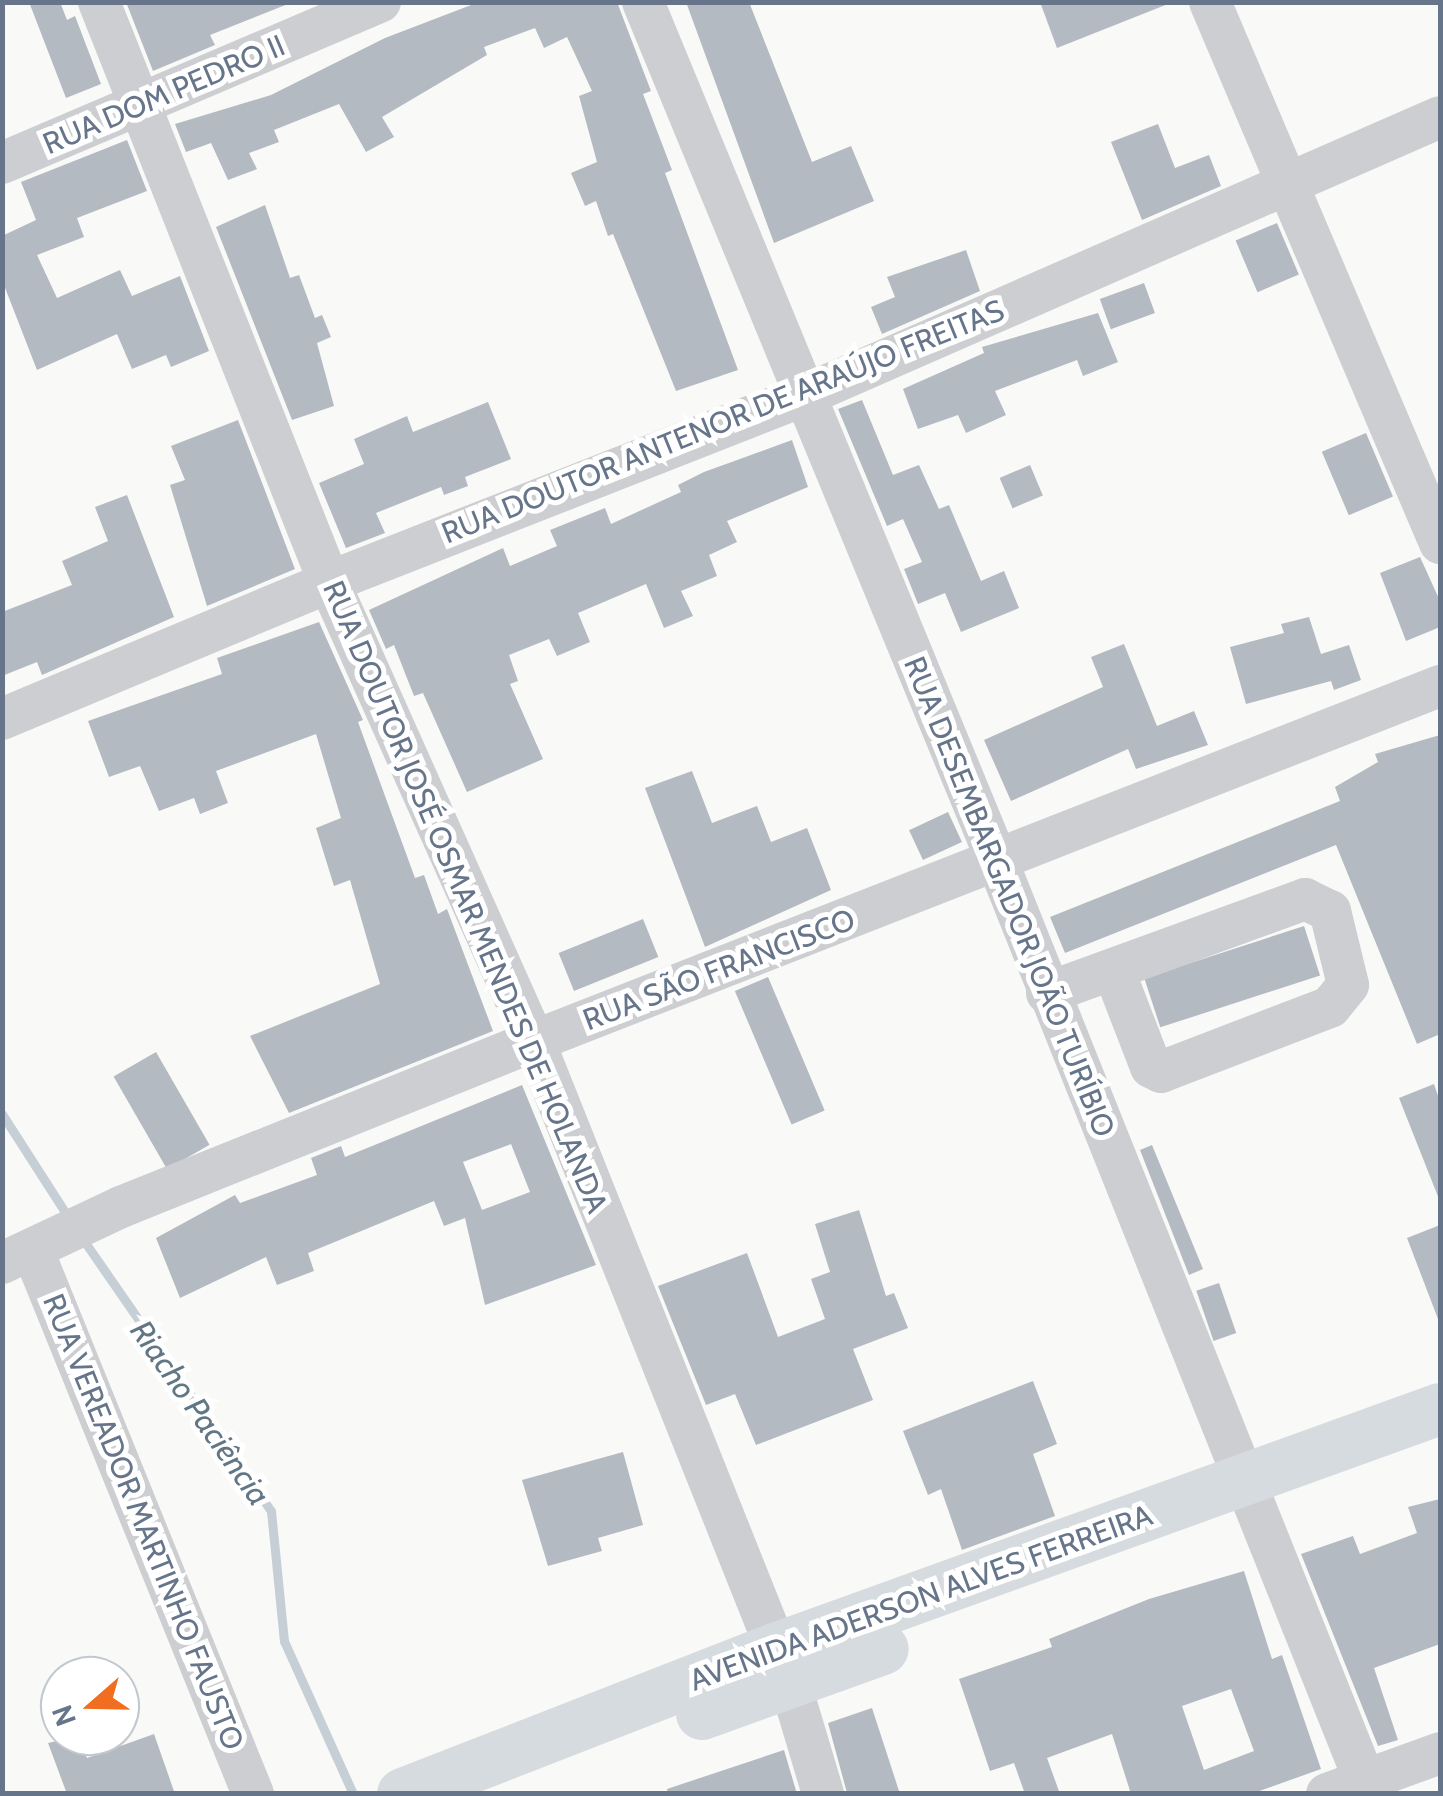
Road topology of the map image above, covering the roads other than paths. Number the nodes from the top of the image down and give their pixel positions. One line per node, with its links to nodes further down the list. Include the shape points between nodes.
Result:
1 (99, 2): 5 (street, RUA DOUTOR JOSÉ OSMAR MENDES DE HOLANDA)
2 (380, 2): 5 (street, RUA DOM PEDRO II)
3 (642, 2): 9 (street, RUA DESEMBARGADOR JOÃO TURÍBIO)
4 (1210, 2): 8 (street)
5 (140, 107): 7 (street, RUA DOM PEDRO II); 11 (street, RUA DOUTOR JOSÉ OSMAR MENDES DE HOLANDA)
6 (1440, 117): 8 (street, RUA DOUTOR ANTENOR DE ARAÚJO FREITAS)
7 (2, 163)
8 (1286, 182): 9 (street, RUA DOUTOR ANTENOR DE ARAÚJO FREITAS); 10 (street)
9 (803, 396): 11 (street, RUA DOUTOR ANTENOR DE ARAÚJO FREITAS); 14 (street, RUA DESEMBARGADOR JOÃO TURÍBIO)
10 (1440, 543)
11 (329, 582): 13 (street, RUA DOUTOR ANTENOR DE ARAÚJO FREITAS); 17 (street, RUA DOUTOR JOSÉ OSMAR MENDES DE HOLANDA)
12 (1440, 686): 14 (street, RUA SÃO FRANCISCO)
13 (2, 719)
14 (998, 863): 16 (street, RUA DESEMBARGADOR JOÃO TURÍBIO); 17 (street, RUA SÃO FRANCISCO)
15 (1114, 971): 15 (street, via 1305,899 1330,912 1348,986 1340,1002 1161,1072 1151,1067); 16 (street)
16 (1047, 992): 21 (street, RUA DESEMBARGADOR JOÃO TURÍBIO)
17 (534, 1040): 18 (street, RUA SÃO FRANCISCO, via 122,1207); 22 (street, RUA DOUTOR JOSÉ OSMAR MENDES DE HOLANDA)
18 (18, 1257): 25 (street, RUA VEREADOR MARTINHO FAUSTO)
19 (1440, 1409): 21 (main road, AVENIDA ADERSON ALVES FERREIRA)
20 (1440, 1446): 21 (main road, AVENIDA ADERSON ALVES FERREIRA)
21 (1252, 1495): 22 (main road, AVENIDA ADERSON ALVES FERREIRA); 24 (street, RUA DESEMBARGADOR JOÃO TURÍBIO)
22 (782, 1666): 26 (main road, AVENIDA ADERSON ALVES FERREIRA); 27 (main road, AVENIDA ADERSON ALVES FERREIRA); 28 (street, RUA DOUTOR JOSÉ OSMAR MENDES DE HOLANDA)
23 (1440, 1753): 24 (street)
24 (1354, 1789)
25 (254, 1794)
26 (403, 1794)
27 (485, 1794)
28 (823, 1794)

